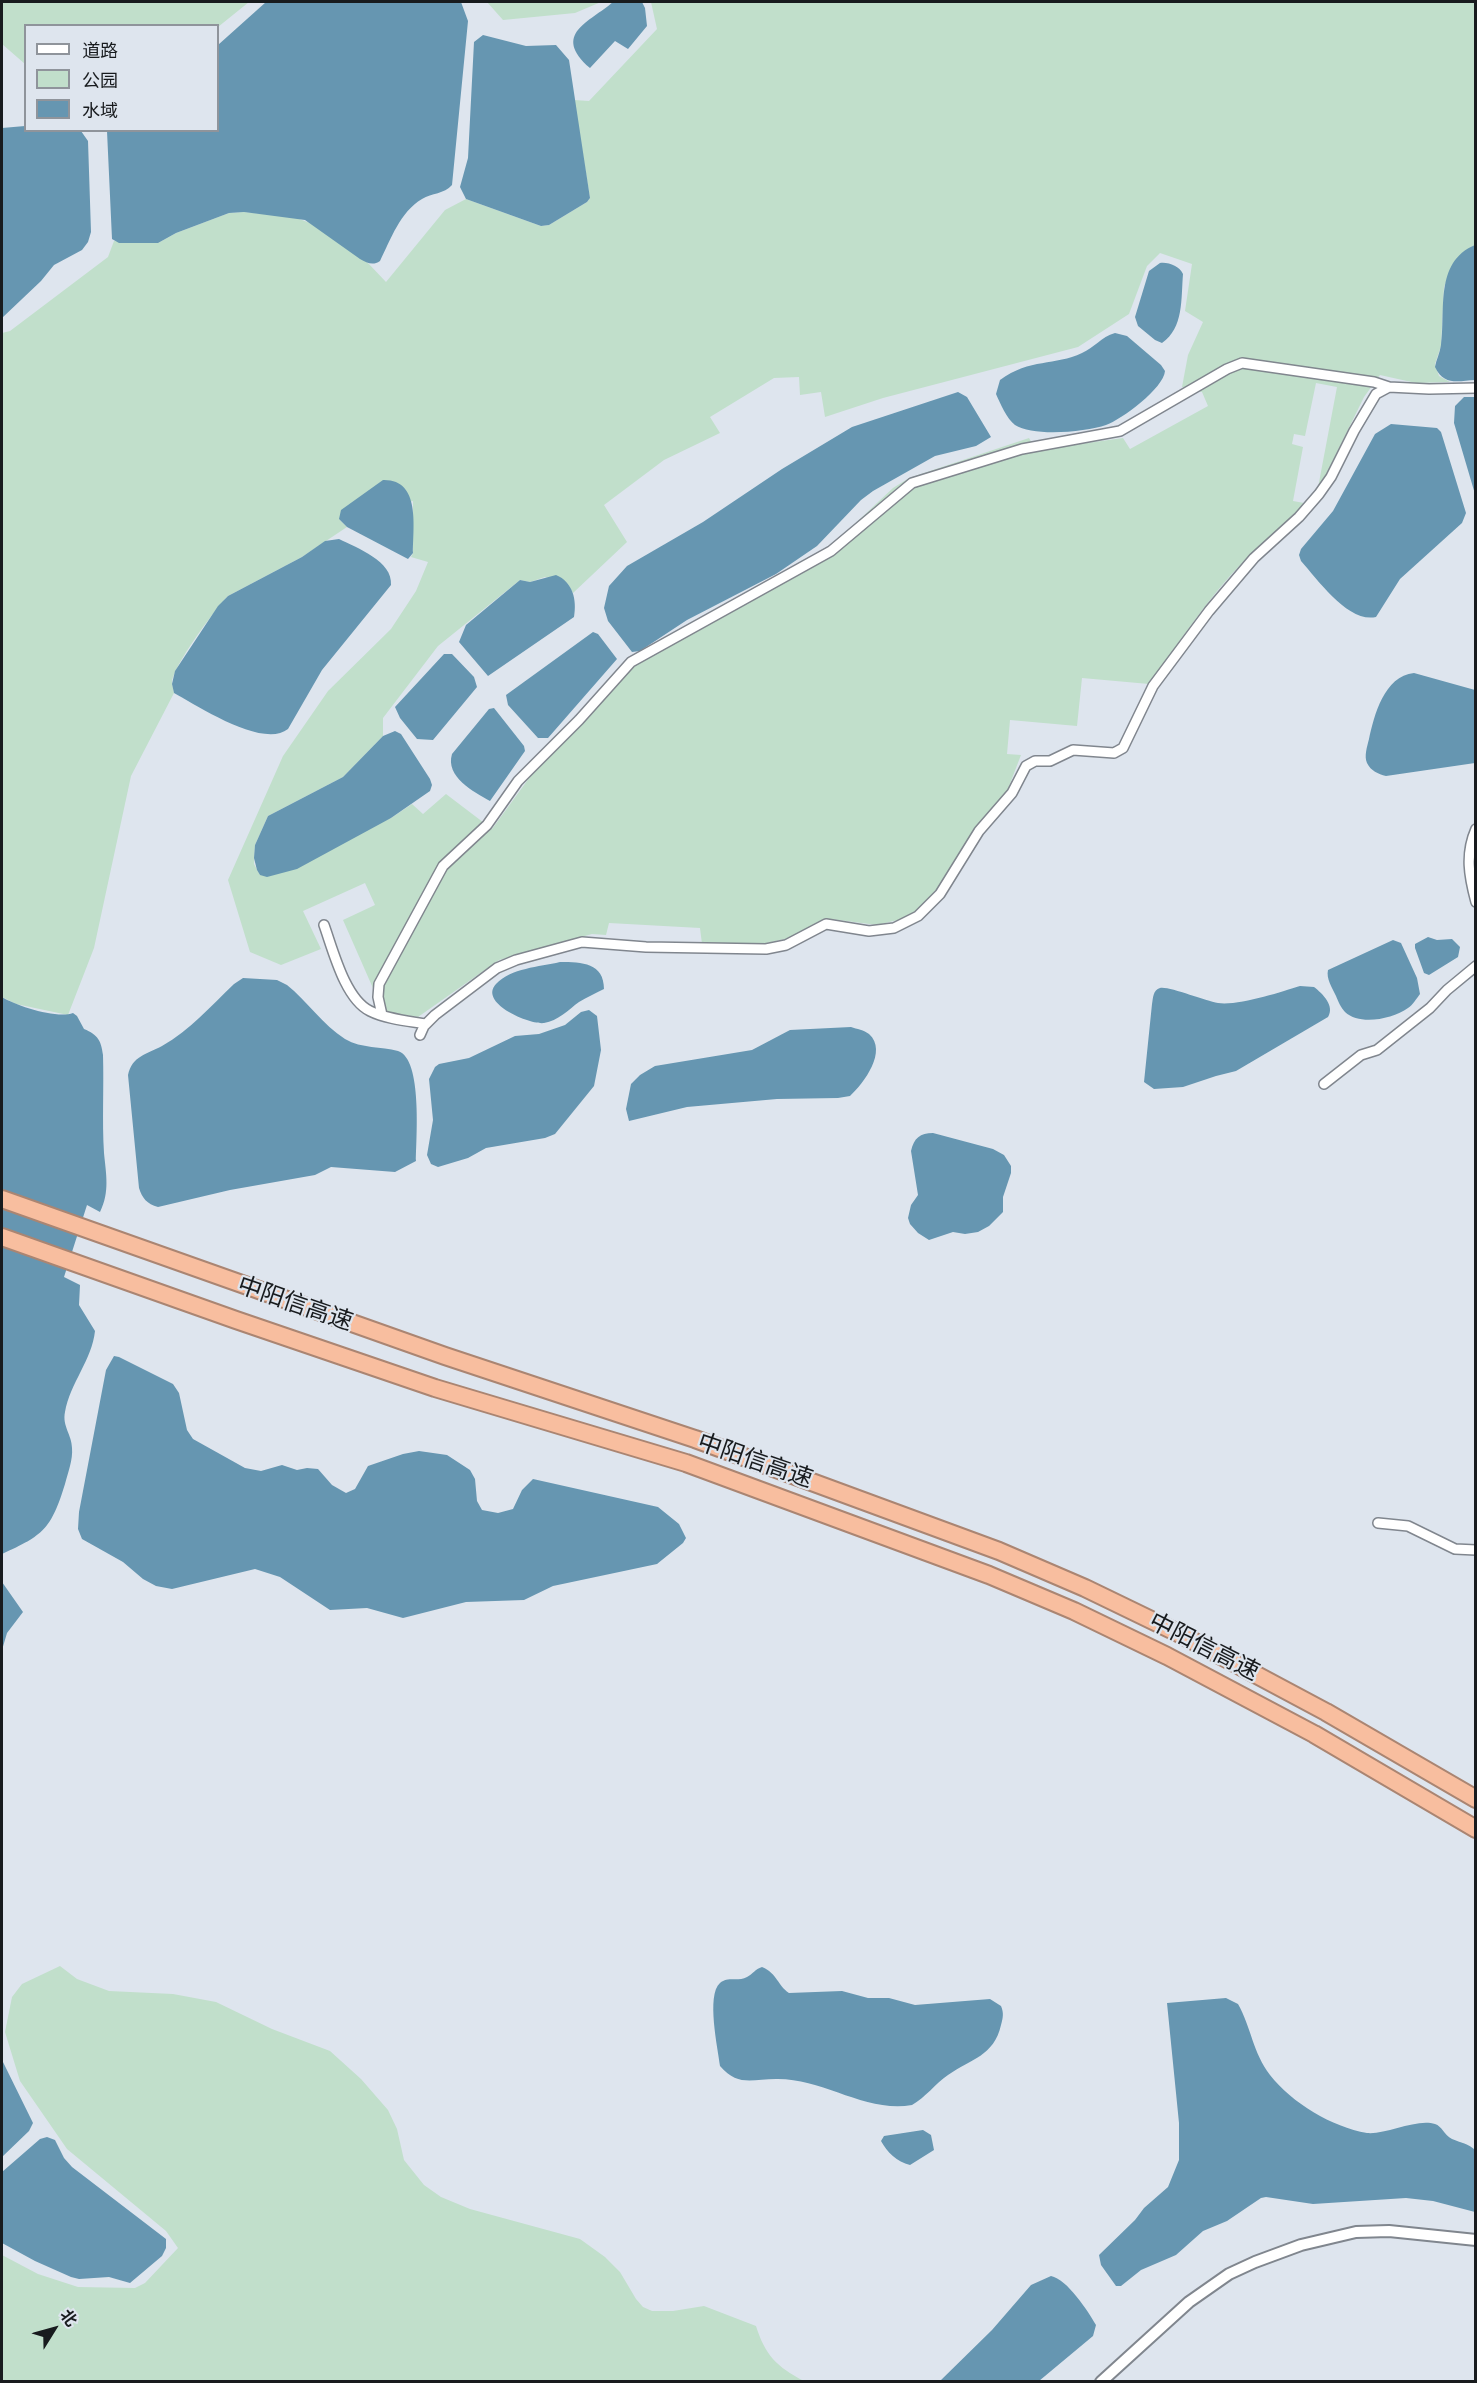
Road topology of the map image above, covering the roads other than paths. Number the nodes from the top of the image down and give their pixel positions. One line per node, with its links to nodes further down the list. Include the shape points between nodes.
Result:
1 (1389, 387): 2 (street); 7 (street, via 1242,363 1120,431 1022,449 912,483 831,551 631,662 518,781 488,825 443,866 379,984); 8 (street, via 1372,398 1319,494 1254,558 1153,686 1123,748 1114,753 1073,750 1050,761 1035,761 1026,766 1012,793 979,831 940,894 918,916 879,931 826,924 786,945 766,949 582,942 497,968)
2 (1476, 388)
3 (1476, 829): 4 (street, via 1468,856)
4 (1476, 902)
5 (324, 925): 7 (street, via 350,992 369,1011)
6 (1476, 966): 10 (street, via 1377,1050 1361,1054)
7 (382, 1015): 8 (street)
8 (426, 1024): 9 (street)
9 (420, 1035)
10 (1324, 1084)
11 (2, 1199): 15 (highway, 中阳信高速, via 445,1356 705,1443 1034,1565 1257,1675)
12 (2, 1237): 16 (highway, 中阳信高速, via 435,1388 686,1463 1022,1588 1256,1702)
13 (1378, 1523): 14 (street, via 1408,1526 1455,1549)
14 (1476, 1550)
15 (1476, 1799)
16 (1476, 1829)
17 (1476, 2240): 18 (street, via 1371,2231 1331,2236 1244,2266 1189,2302)
18 (1115, 2377): 19 (street)
19 (1101, 2382)

